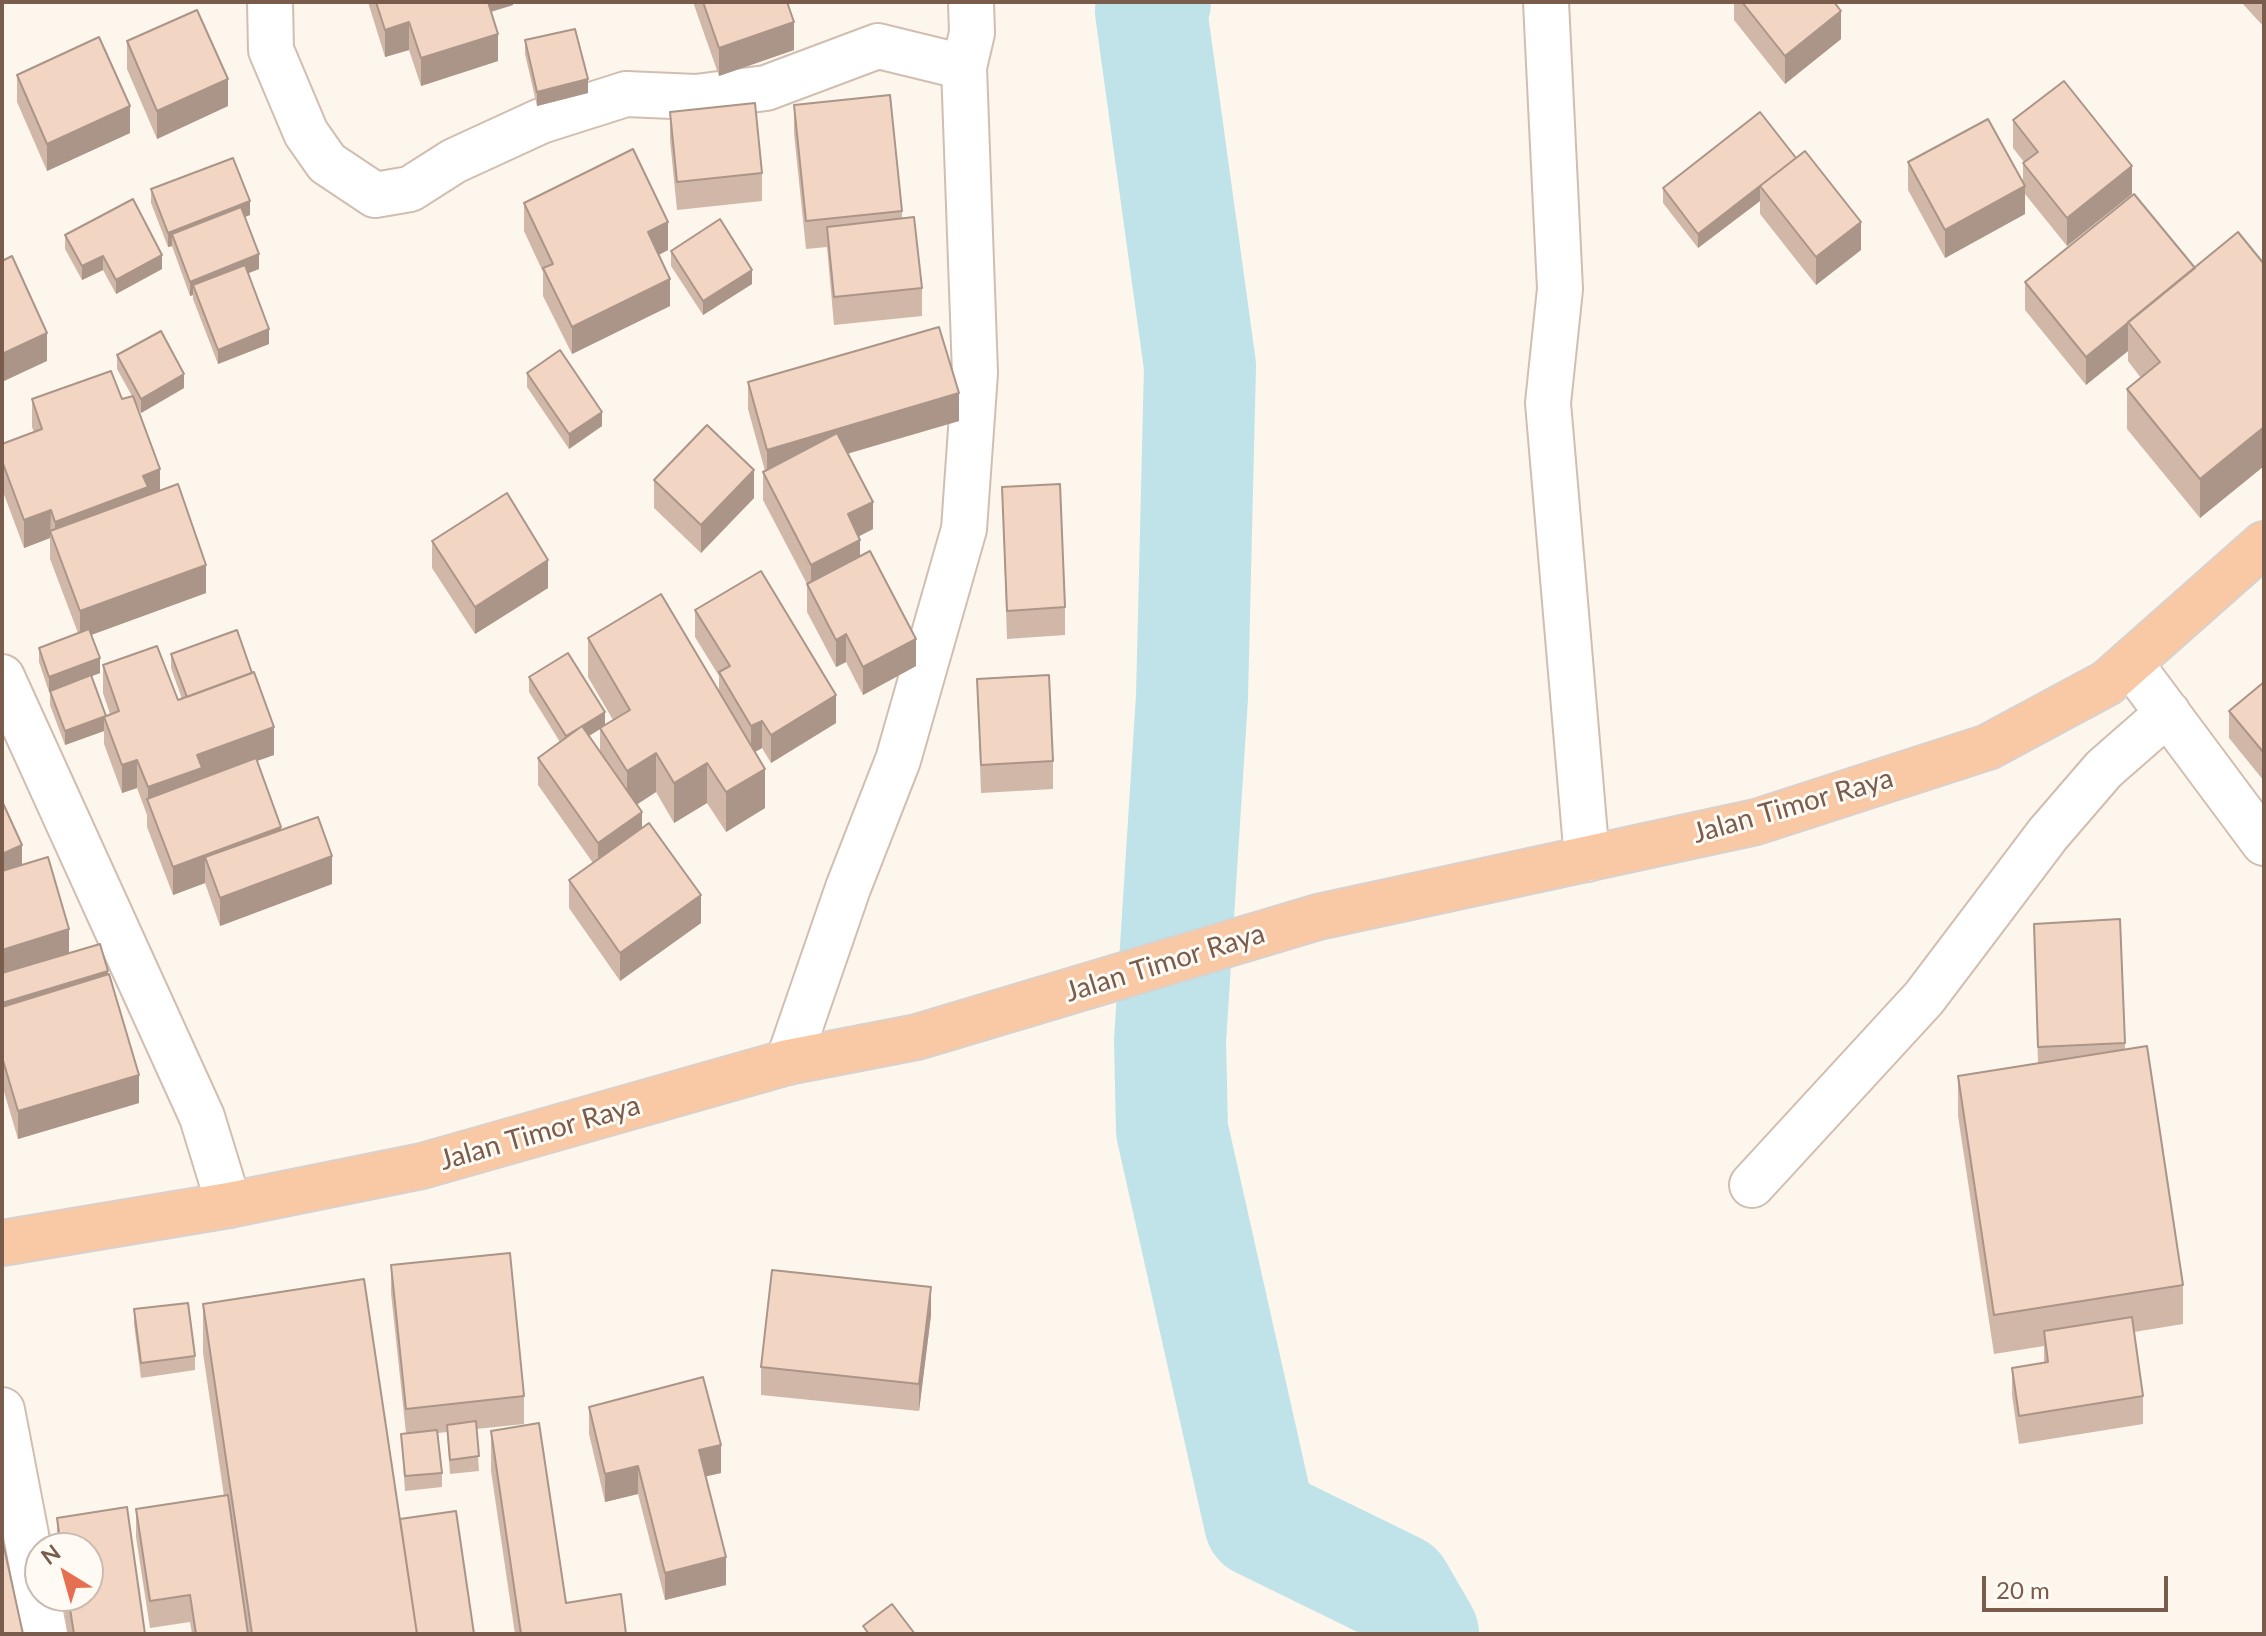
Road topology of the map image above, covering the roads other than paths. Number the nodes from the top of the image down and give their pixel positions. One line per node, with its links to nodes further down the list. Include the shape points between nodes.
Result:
1 (270, 2): 4 (street, via 271,50 306,133 327,163 375,195 410,189 454,161 541,121 626,94 696,97 766,88 878,46)
2 (971, 2): 4 (street, via 972,33)
3 (1546, 2): 10 (street, via 1560,289 1548,403)
4 (964, 67): 11 (street, via 975,373 964,529 898,760)
5 (2264, 544): 6 (highway, Jalan Timor Raya)
6 (2130, 663): 8 (street); 10 (highway, Jalan Timor Raya, via 2107,683 1988,747 1756,822)
7 (2, 677): 13 (street, via 202,1117)
8 (2168, 713): 9 (street); 12 (street, via 2104,769 1924,998)
9 (2264, 843)
10 (1587, 859): 11 (highway, Jalan Timor Raya, via 1318,917 917,1037)
11 (788, 1062): 13 (highway, Jalan Timor Raya, via 422,1166)
12 (1752, 1185)
13 (229, 1205): 14 (highway, Jalan Timor Raya)
14 (2, 1243)
15 (2, 1410): 16 (street)
16 (45, 1634)

